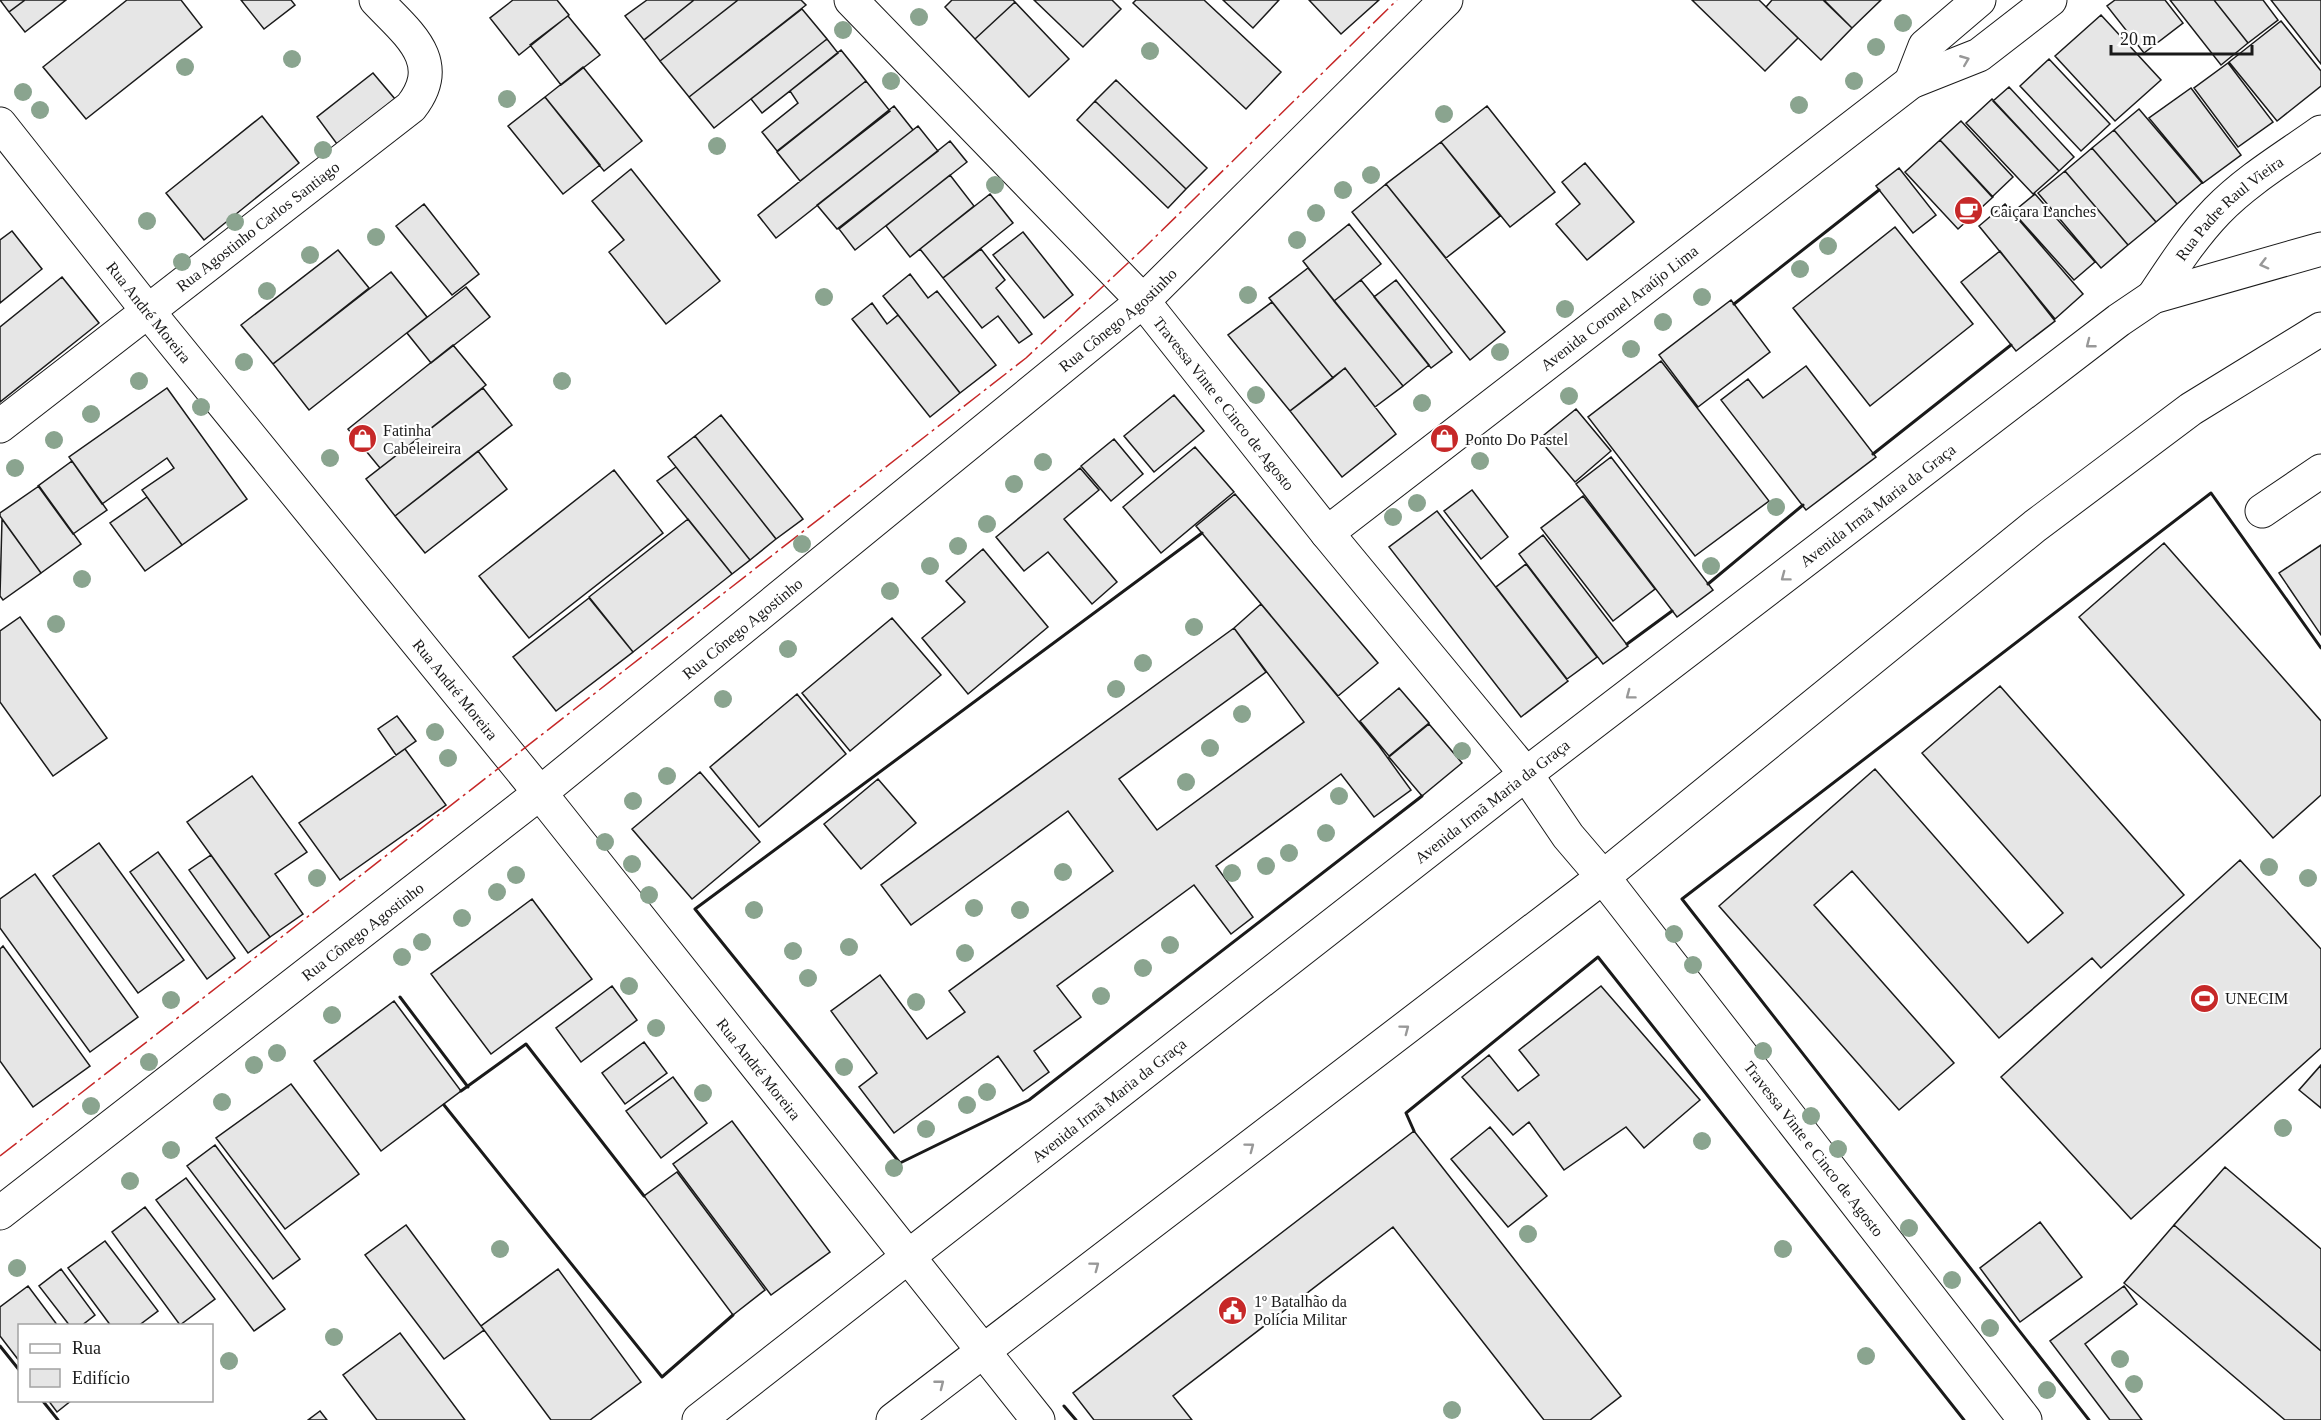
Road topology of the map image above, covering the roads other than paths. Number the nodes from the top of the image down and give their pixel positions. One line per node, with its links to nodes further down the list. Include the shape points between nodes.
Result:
1 (376, 0): 12 (street, Rua Agostinho Carlos Santiago, via 420,46 425,82 422,93 411,107)
2 (851, 0): 11 (street, Travessa Vinte e Cinco de Agosto)
3 (1446, 0): 11 (street, Rua Cônego Agostinho)
4 (1979, 0): 6 (street, via 1925,46)
5 (2050, 0): 6 (street, Avenida Coronel Araújo Lima, one-way to 5, via 1979,55)
6 (1911, 82): 17 (street, Avenida Coronel Araújo Lima)
7 (0, 124): 12 (street, Rua André Moreira)
8 (2321, 132): 10 (street, Rua Padre Raul Vieira, via 2218,211 2185,249)
9 (2321, 249): 10 (street, Avenida Irmã Maria da Graça, one-way to 10)
10 (2153, 297): 18 (street, Avenida Irmã Maria da Graça, one-way to 18)
11 (1143, 301): 17 (street, Travessa Vinte e Cinco de Agosto); 19 (street, Rua Cônego Agostinho)
12 (147, 310): 14 (street, Rua Agostinho Carlos Santiago); 19 (street, Rua André Moreira)
13 (2321, 329): 20 (street, via 2191,409 2035,526)
14 (0, 426)
15 (2321, 471): 16 (street)
16 (2262, 511)
17 (1326, 534): 18 (street, Travessa Vinte e Cinco de Agosto)
18 (1526, 774): 20 (street, Travessa Vinte e Cinco de Agosto, via 1568,836); 22 (street, Avenida Irmã Maria da Graça)
19 (540, 793): 21 (street, Rua Cônego Agostinho); 22 (street, Rua André Moreira)
20 (1603, 878): 23 (street, one-way to 20); 27 (street, Travessa Vinte e Cinco de Agosto)
21 (0, 1213)
22 (911, 1257): 23 (street, Rua André Moreira); 24 (street, Avenida Irmã Maria da Graça)
23 (985, 1350): 25 (street, one-way to 23); 26 (street)
24 (699, 1420)
25 (893, 1420)
26 (1038, 1420)
27 (2025, 1420)

